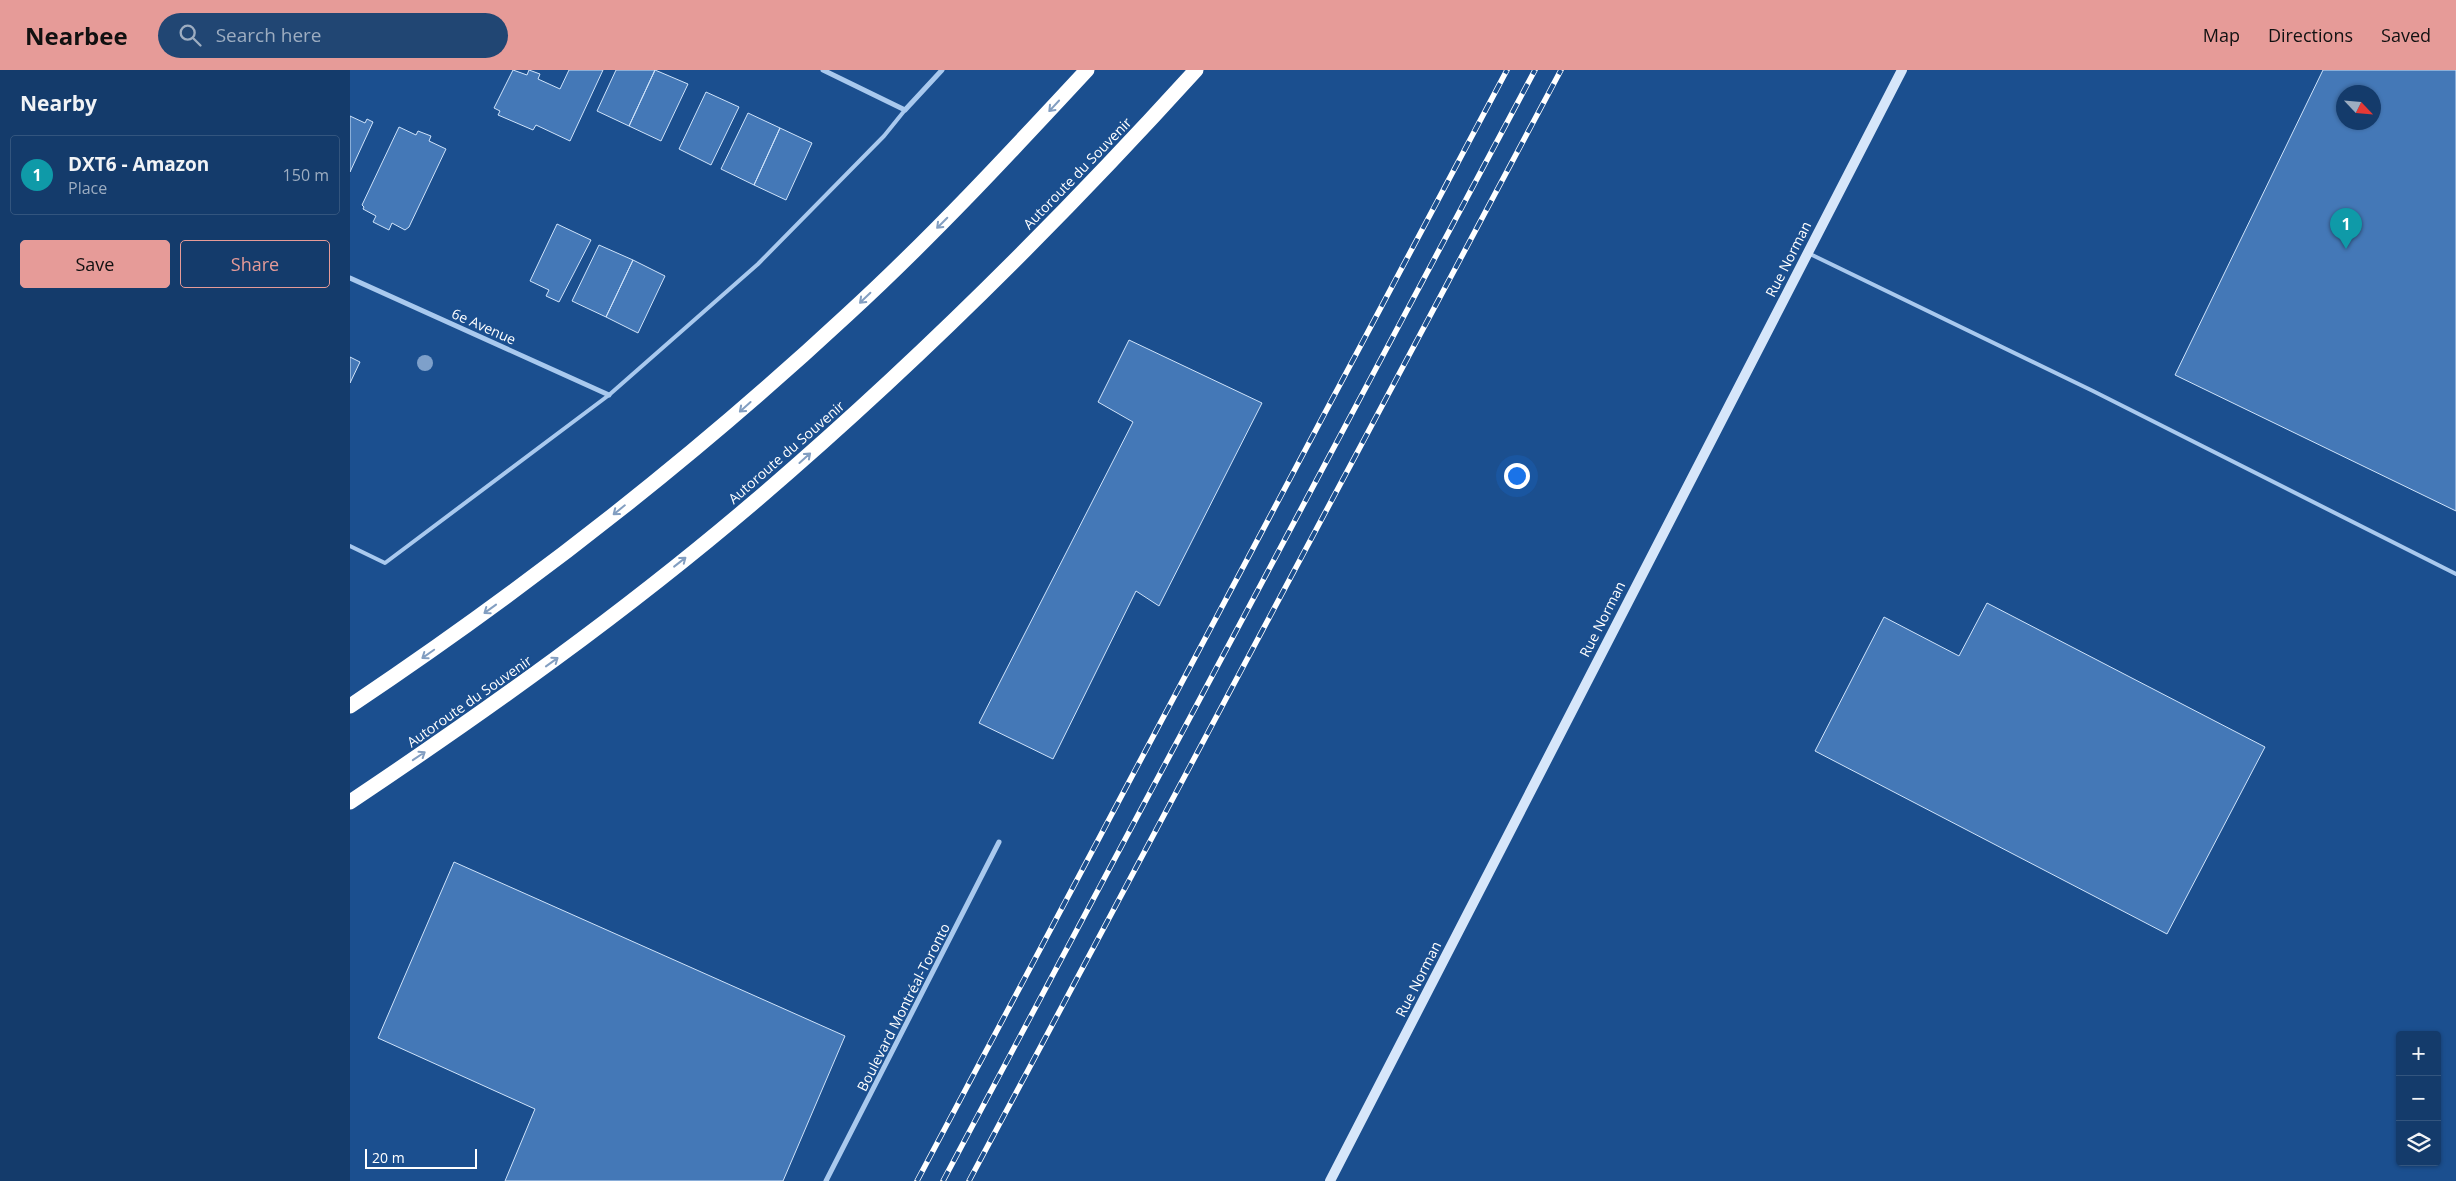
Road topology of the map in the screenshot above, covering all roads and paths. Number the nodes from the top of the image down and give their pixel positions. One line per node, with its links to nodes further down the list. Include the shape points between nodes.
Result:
1 (822, 70): 6 (street)
2 (942, 70): 6 (street)
3 (1087, 70): 12 (highway, one-way to 12, via 901,264 736,415 522,586)
4 (1196, 70): 13 (highway, Autoroute du Souvenir, one-way to 4, via 466,724 604,622 694,552 797,464 982,294)
5 (1902, 70): 7 (street, Rue Norman)
6 (905, 110): 9 (lane, via 884,136 758,264)
7 (1807, 252): 11 (lane, via 2093,391); 18 (street, Rue Norman)
8 (350, 278): 9 (street, 6e Avenue)
9 (609, 395): 10 (lane, via 385,563)
10 (350, 546)
11 (2456, 574)
12 (350, 706)
13 (379, 783): 14 (highway, Autoroute du Souvenir); 15 (highway)
14 (350, 802)
15 (350, 814)
16 (999, 842): 17 (street, Boulevard Montréal-Toronto)
17 (826, 1181)
18 (1330, 1181)

